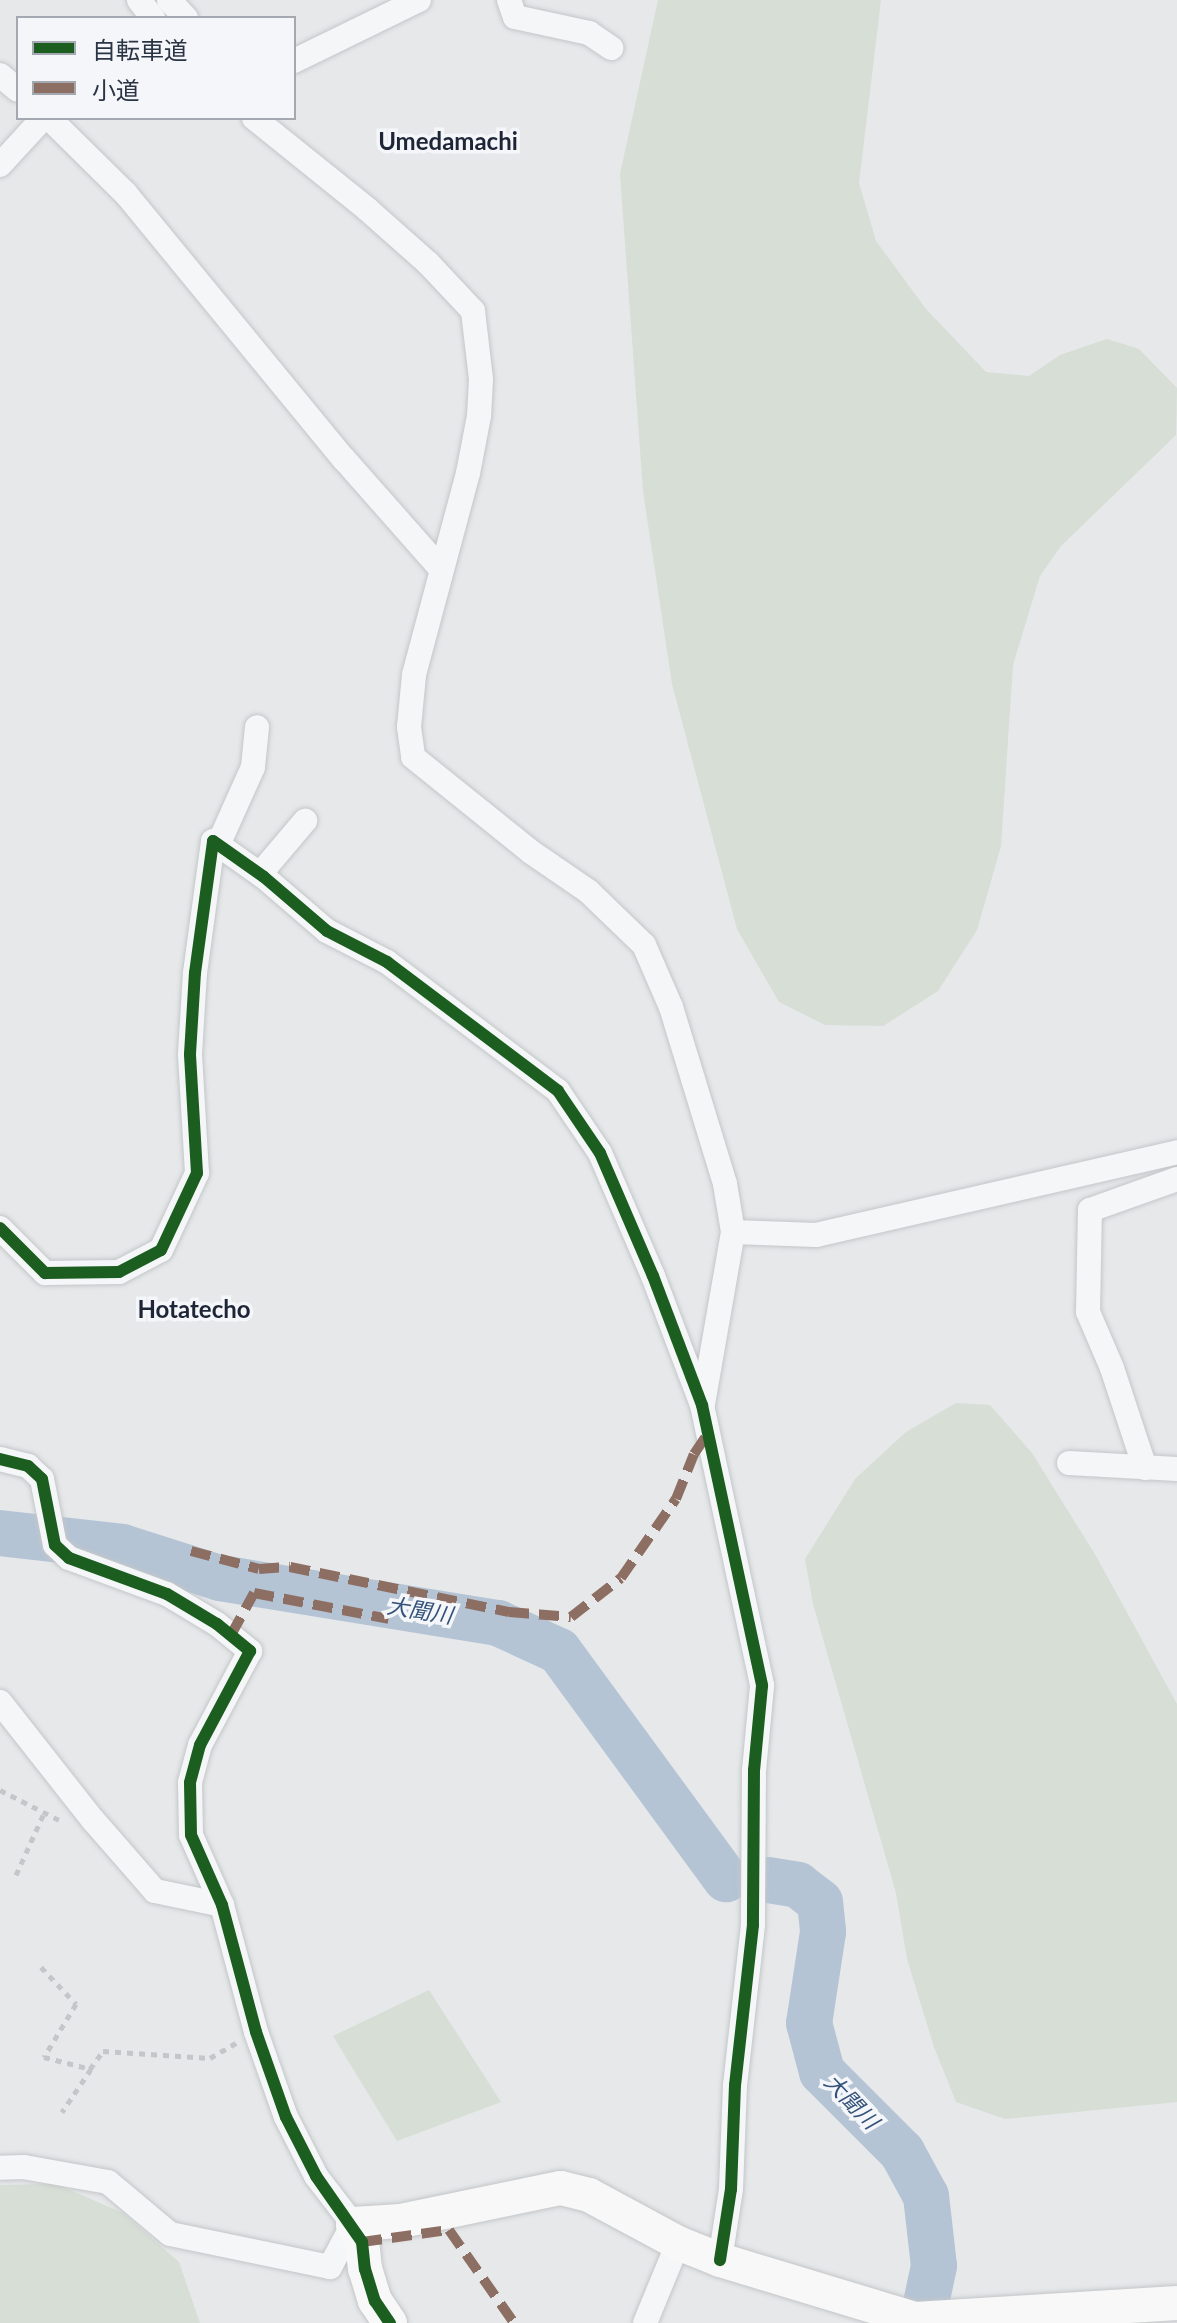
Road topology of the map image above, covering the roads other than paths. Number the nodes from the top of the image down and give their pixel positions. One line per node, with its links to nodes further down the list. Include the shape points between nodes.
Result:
1 (139, 0): 5 (street)
2 (169, 0): 6 (street)
3 (419, 0): 8 (street)
4 (509, 0): 7 (street, via 515,17 589,33)
5 (151, 16)
6 (184, 16)
7 (611, 48)
8 (296, 60)
9 (0, 75): 10 (street)
10 (16, 88)
11 (41, 120): 14 (street)
12 (51, 120): 15 (street, via 126,194)
13 (256, 120): 15 (street, via 367,209 473,311 481,379 479,416)
14 (0, 165)
15 (441, 569): 23 (street, via 414,675 409,727 413,757 588,891 644,945 671,1007 725,1184)
16 (257, 727): 18 (street, via 253,767)
17 (305, 821): 19 (street)
18 (218, 845): 19 (street); 22 (street, via 213,841 195,973 191,1040 197,1173 161,1250 119,1272 45,1273)
19 (260, 874): 24 (street, via 327,931 387,962 558,1091 600,1153)
20 (1177, 1152): 23 (street, via 816,1235)
21 (1177, 1179): 27 (street, via 1090,1210 1088,1312)
22 (0, 1228)
23 (733, 1232): 24 (street)
24 (702, 1405): 34 (street, via 762,1686 754,1770 753,1925)
25 (0, 1459): 30 (street, via 28,1466 42,1479 55,1545 69,1558 167,1594 250,1651 200,1745 190,1783 191,1835)
26 (1069, 1463): 27 (street)
27 (1145, 1468): 28 (street)
28 (1177, 1469)
29 (0, 1702): 30 (street, via 155,1891)
30 (222, 1905): 32 (street, via 256,2032 286,2117 316,2176)
31 (0, 2168): 32 (street, via 24,2167 108,2182 170,2234 330,2267)
32 (353, 2224): 33 (street, via 401,2221 561,2188 589,2195); 36 (street, via 375,2301)
33 (678, 2243): 34 (street); 37 (street)
34 (720, 2260): 35 (street, via 916,2319)
35 (1177, 2303)
36 (390, 2323)
37 (645, 2323)

